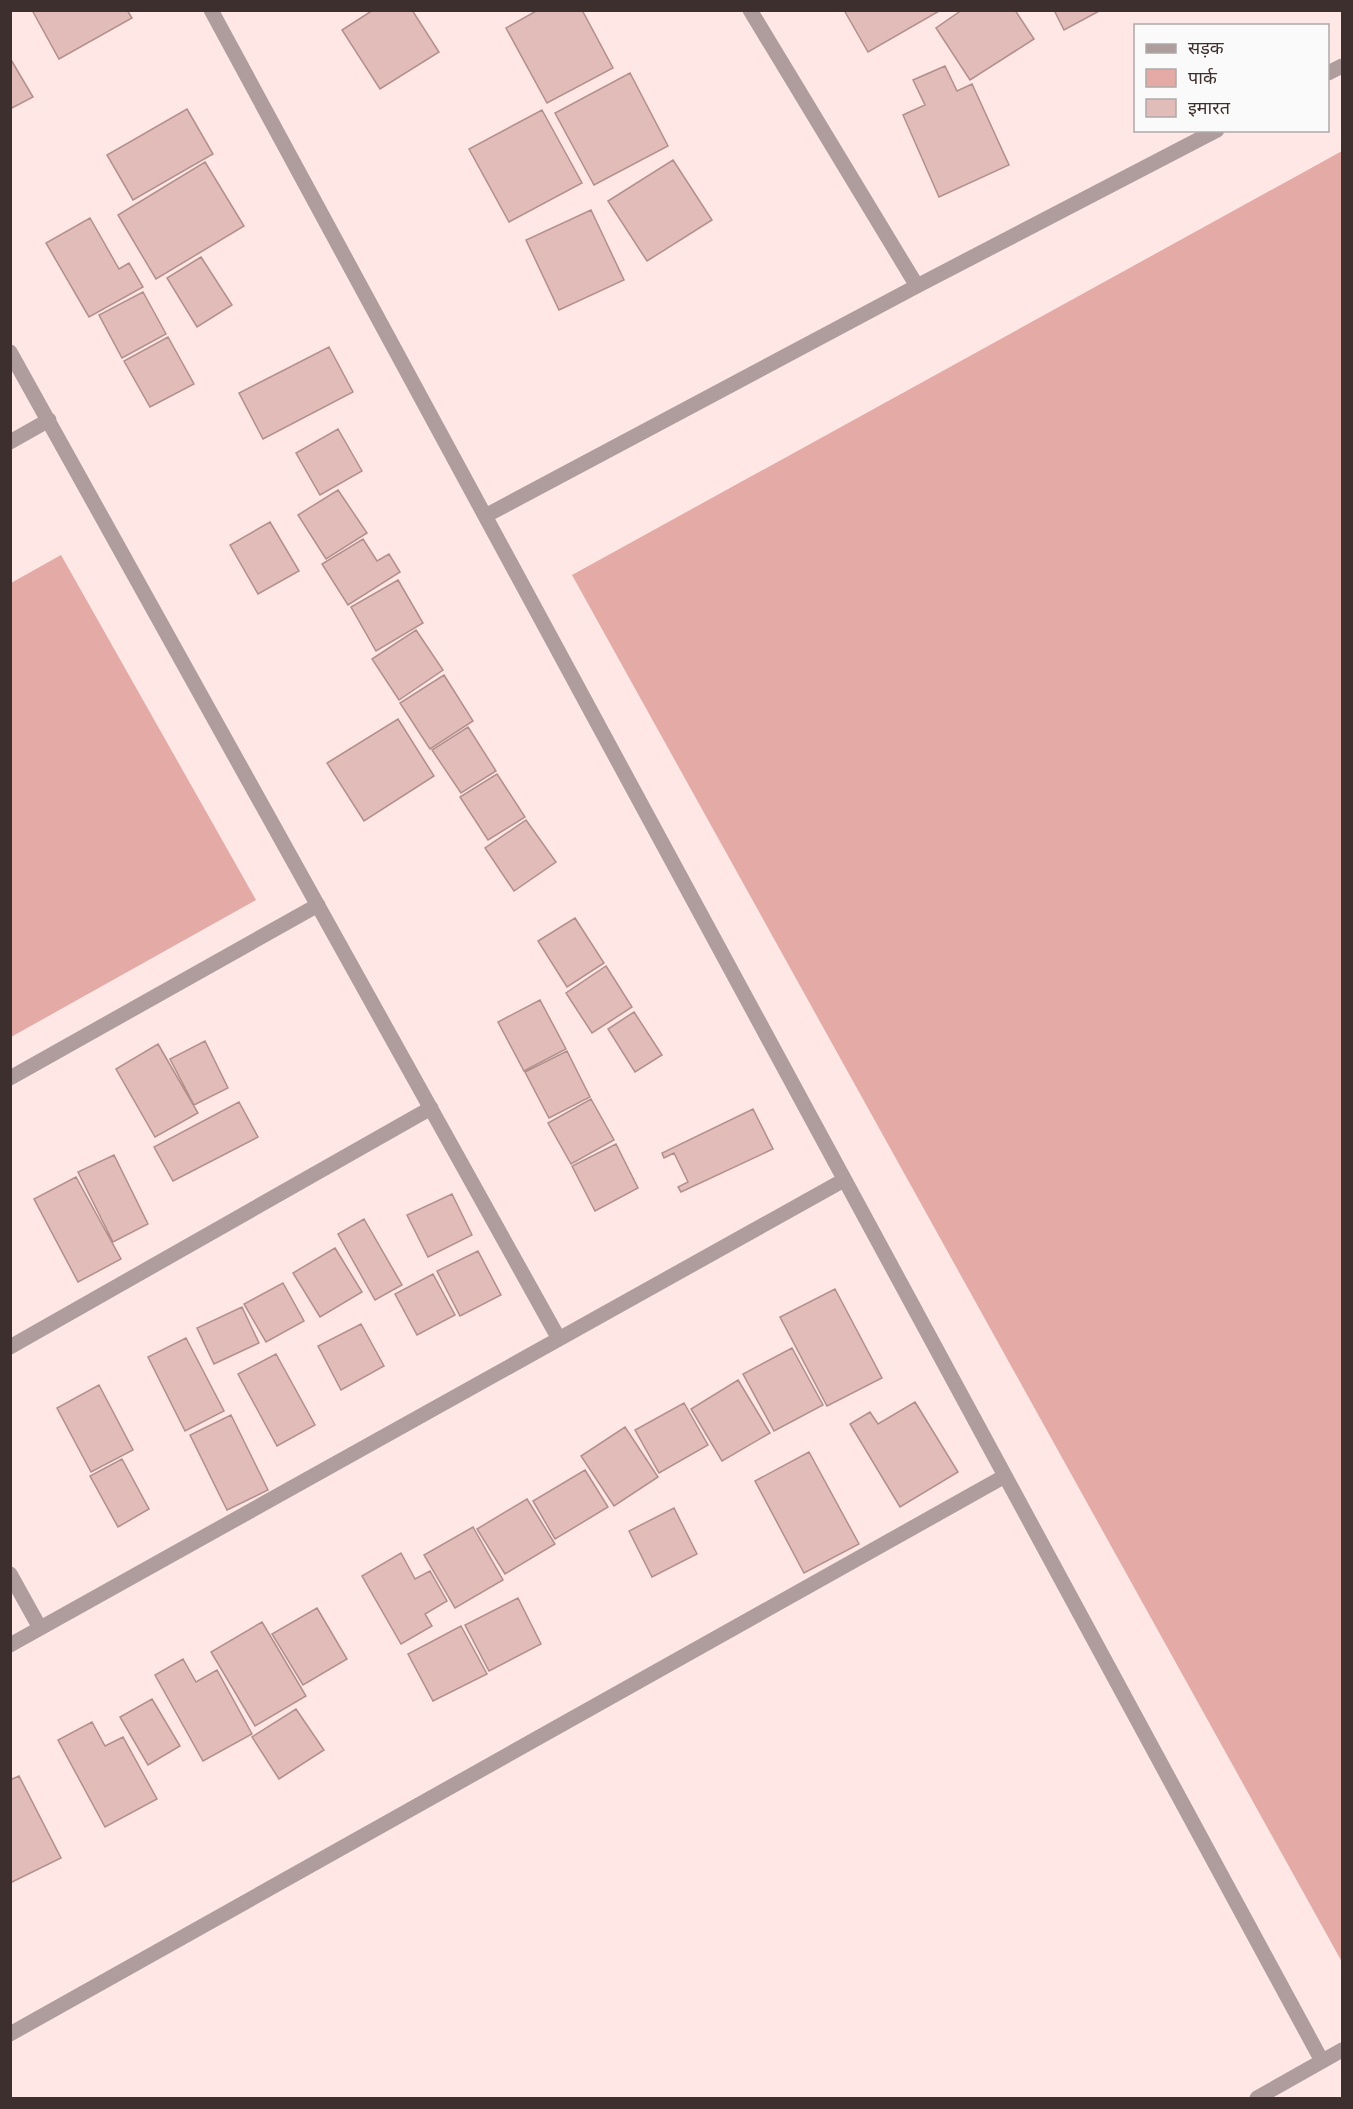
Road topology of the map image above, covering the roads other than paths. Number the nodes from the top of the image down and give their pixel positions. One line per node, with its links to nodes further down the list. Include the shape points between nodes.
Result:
1 (211, 10): 8 (street)
2 (750, 10): 4 (street)
3 (1213, 132): 4 (street)
4 (916, 286): 8 (street)
5 (10, 352): 6 (street)
6 (49, 420): 7 (street); 9 (street)
7 (10, 442)
8 (485, 516): 12 (street)
9 (318, 905): 10 (street); 11 (street)
10 (10, 1078)
11 (431, 1108): 13 (street); 14 (street)
12 (844, 1180): 13 (street); 15 (street)
13 (559, 1339): 17 (street)
14 (10, 1347)
15 (1005, 1476): 19 (street); 21 (street)
16 (10, 1574): 17 (street)
17 (40, 1628): 18 (street)
18 (10, 1645)
19 (10, 2034)
20 (1342, 2050): 21 (street)
21 (1322, 2061): 22 (street)
22 (1257, 2098)

